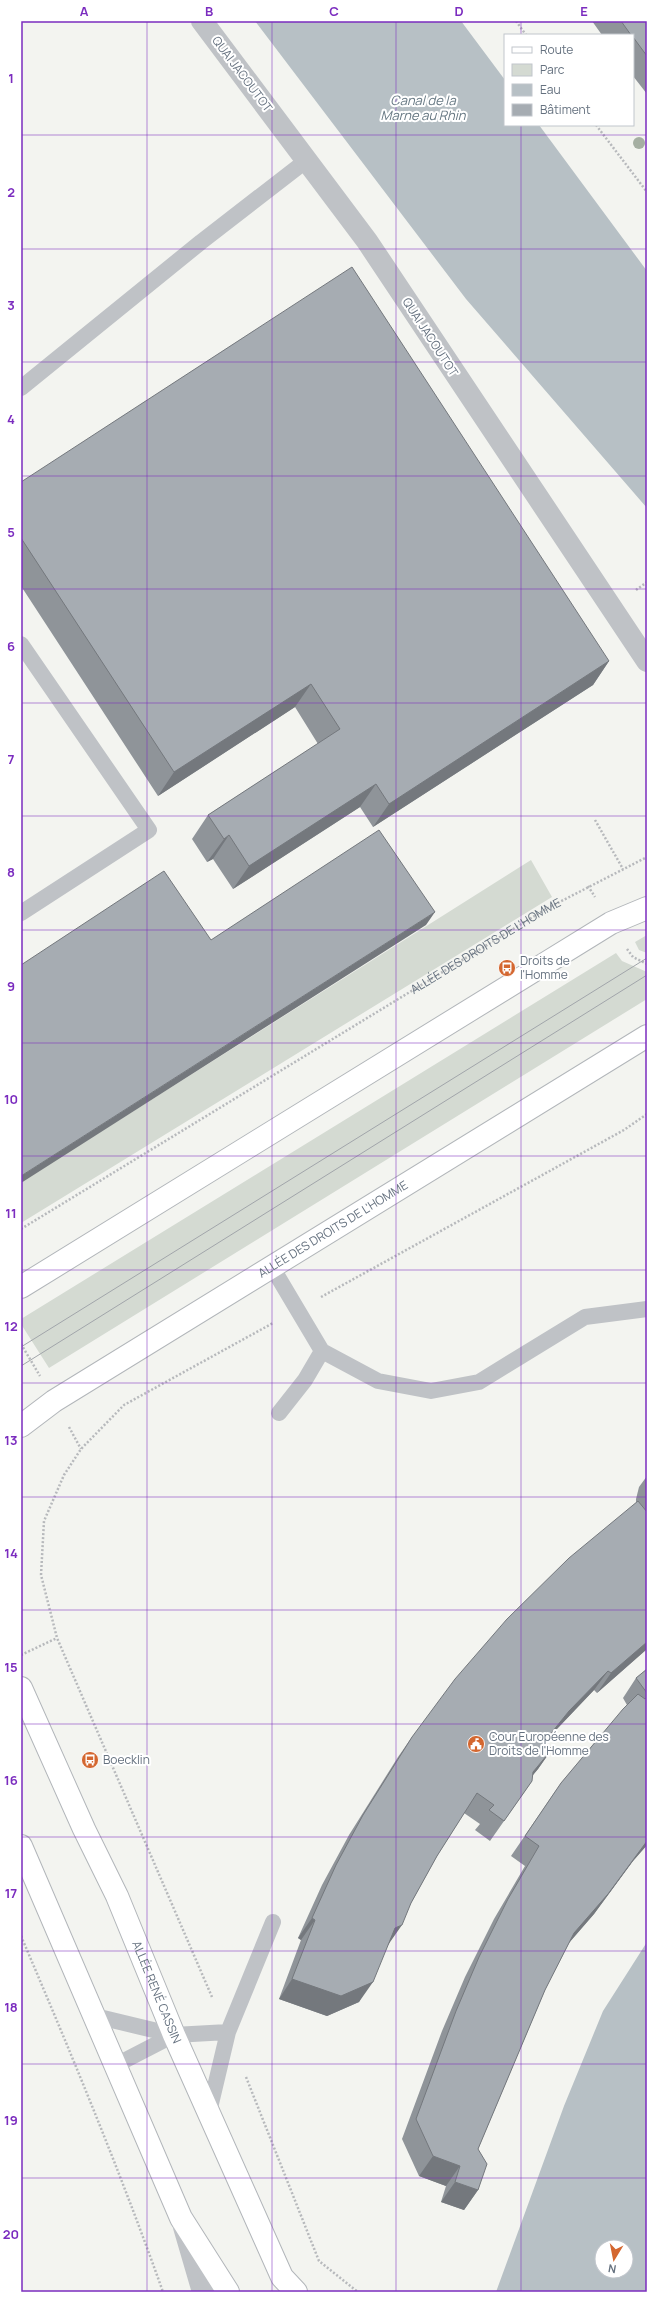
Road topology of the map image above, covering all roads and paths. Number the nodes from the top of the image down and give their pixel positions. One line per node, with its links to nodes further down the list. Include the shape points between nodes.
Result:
1 (202, 21): 5 (street, QUAI JACOUTOT)
2 (516, 21): 3 (path)
3 (525, 34)
4 (597, 126): 6 (path)
5 (307, 160): 7 (lane); 11 (street, QUAI JACOUTOT, via 367,242)
6 (647, 192)
7 (21, 388)
8 (647, 582): 9 (path)
9 (635, 591)
10 (21, 644): 16 (lane, via 149,830)
11 (647, 661)
12 (595, 820): 14 (path)
13 (647, 857): 14 (path, ALLÉE DES DROITS DE L'HOMME)
14 (623, 869): 19 (path, ALLÉE DES DROITS DE L'HOMME, via 546,909)
15 (647, 908): 21 (main road, via 611,923)
16 (21, 913)
17 (647, 1036): 20 (main road, ALLÉE DES DROITS DE L'HOMME)
18 (647, 1114): 23 (path, via 624,1130)
19 (21, 1228)
20 (272, 1267): 23 (lane); 26 (main road, ALLÉE DES DROITS DE L'HOMME, via 54,1401)
21 (21, 1287)
22 (647, 1309): 24 (lane, via 585,1317 479,1382 431,1391 378,1381)
23 (297, 1310): 24 (lane); 27 (path, via 124,1405 81,1449 64,1475 44,1521 41,1575)
24 (322, 1352): 25 (lane, via 305,1380)
25 (279, 1413)
26 (21, 1426)
27 (57, 1638): 28 (path); 34 (path)
28 (21, 1655)
29 (21, 1688): 35 (main road, ALLÉE RENÉ CASSIN, via 117,1896)
30 (21, 1846): 33 (main road)
31 (273, 1922): 34 (lane)
32 (21, 1936): 40 (path, via 82,2078)
33 (95, 2016): 35 (lane); 36 (main road)
34 (228, 2032): 35 (lane); 38 (lane)
35 (174, 2034): 36 (lane); 38 (main road, ALLÉE RENÉ CASSIN)
36 (116, 2065): 39 (main road)
37 (245, 2076): 44 (path, via 319,2261)
38 (209, 2112): 43 (main road, ALLÉE RENÉ CASSIN, via 282,2276)
39 (181, 2218): 41 (street); 42 (main road)
40 (163, 2292)
41 (203, 2292)
42 (228, 2292)
43 (296, 2292)
44 (358, 2292)

